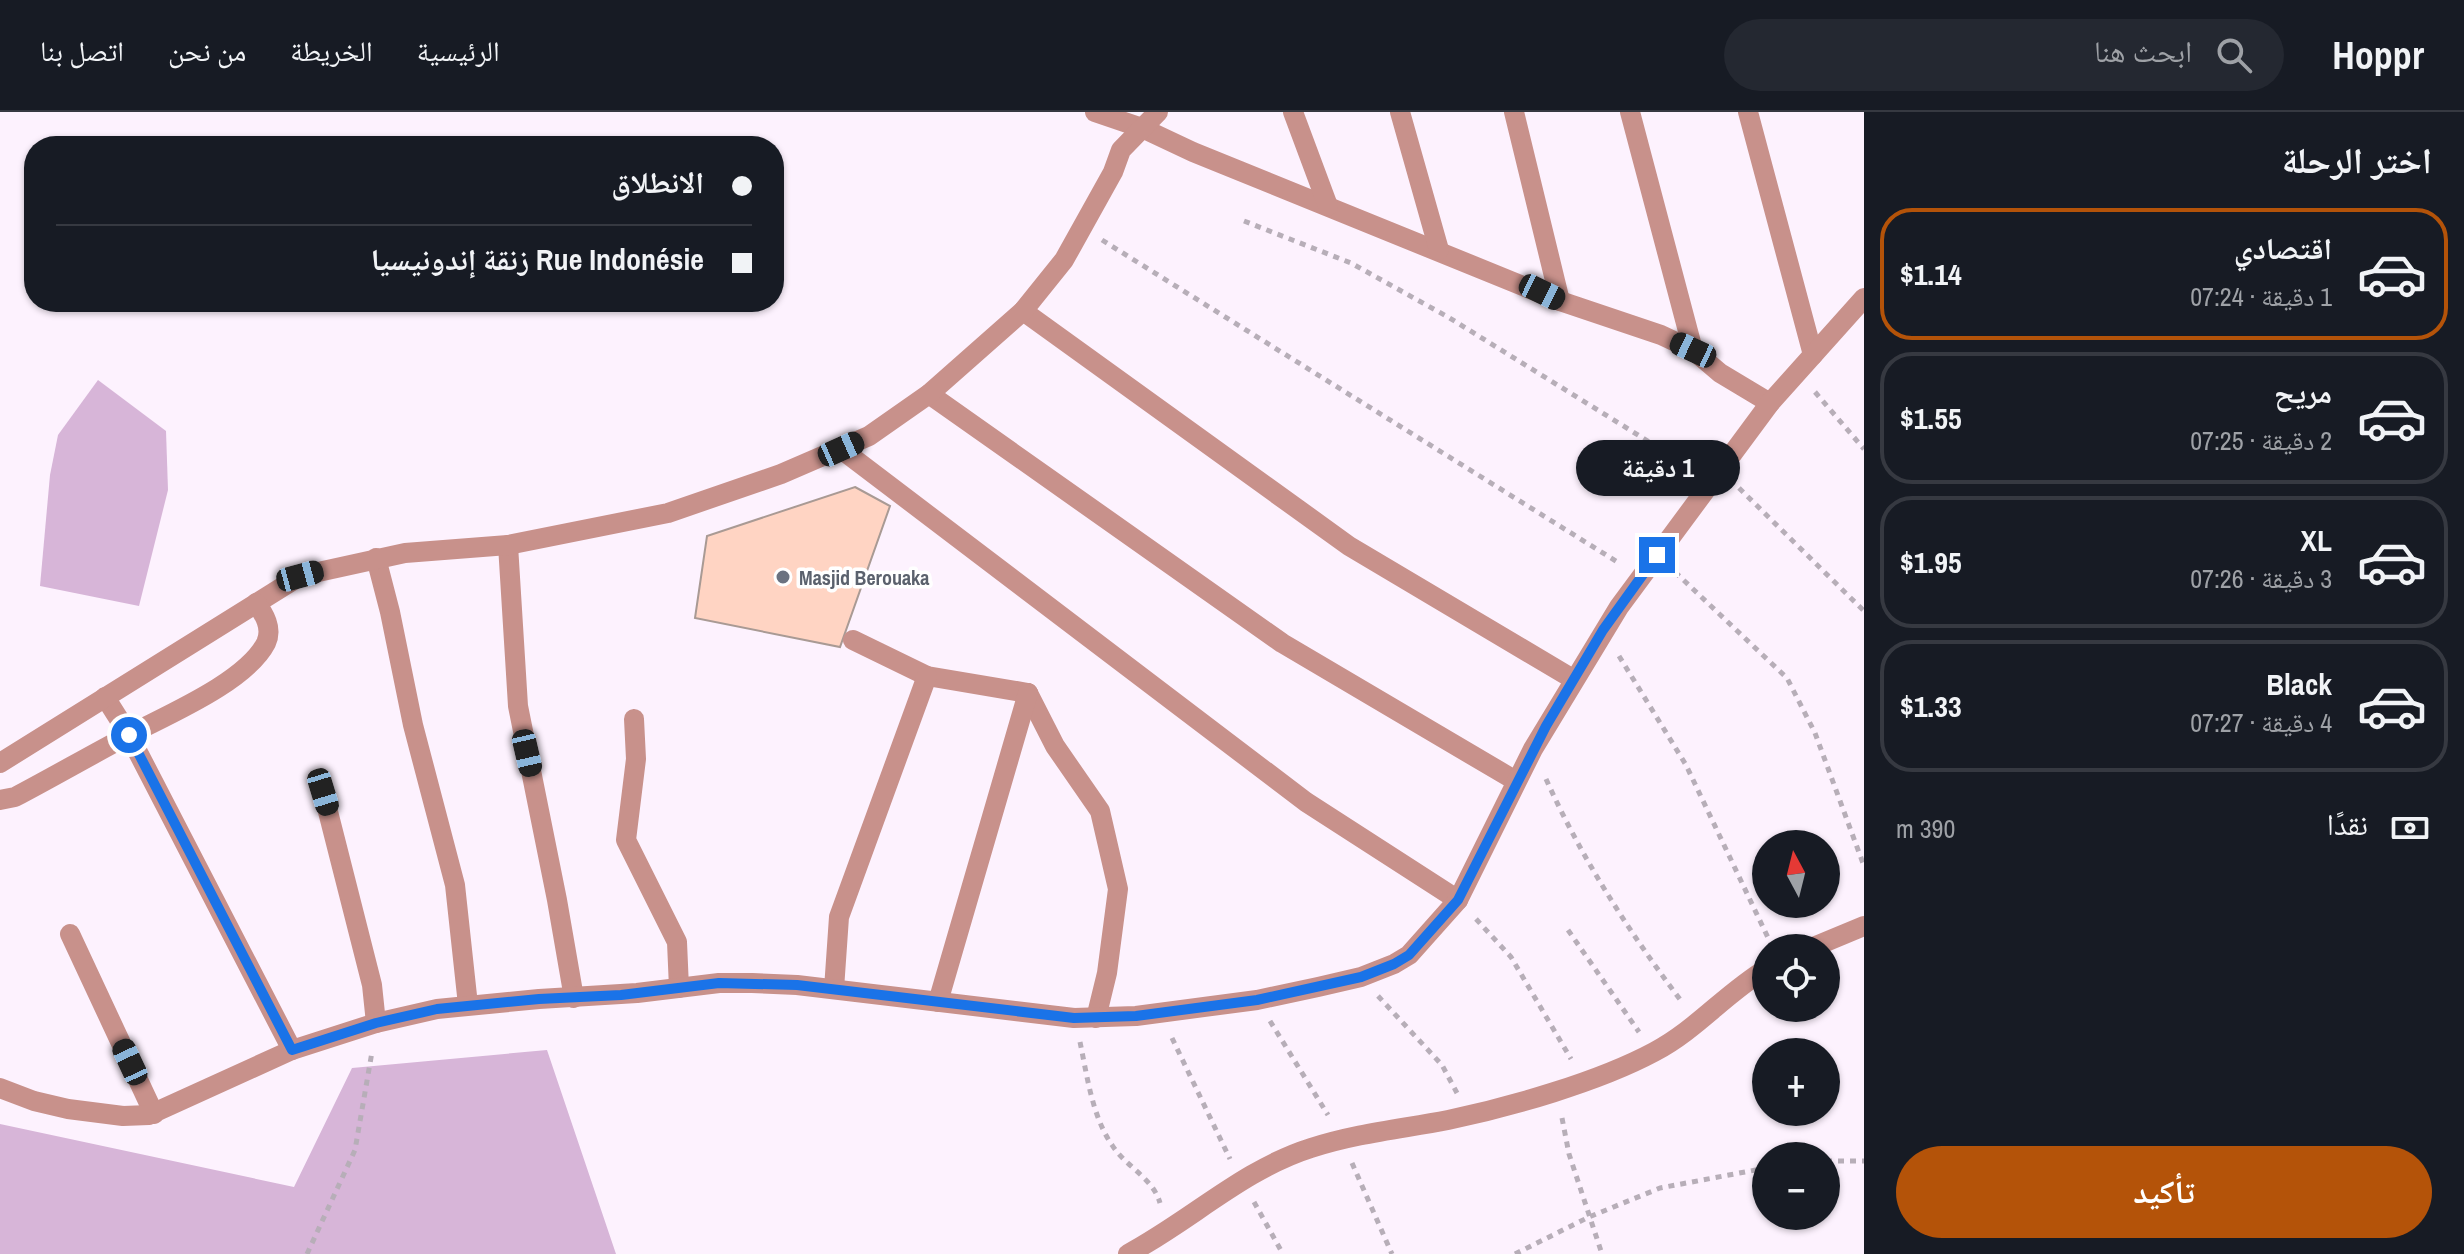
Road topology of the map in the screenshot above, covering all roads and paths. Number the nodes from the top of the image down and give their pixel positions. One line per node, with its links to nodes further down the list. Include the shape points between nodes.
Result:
1 (1095, 112): 8 (street)
2 (1158, 112): 8 (street)
3 (1293, 112): 9 (street)
4 (1400, 112): 12 (street)
5 (1514, 112): 14 (street)
6 (1630, 112): 16 (street)
7 (1748, 112): 17 (street)
8 (1142, 128): 9 (street); 11 (street, via 1121,150)
9 (1328, 206): 12 (street)
10 (1244, 221): 23 (path, via 1351,263)
11 (1081, 228): 15 (street, via 1064,260); 27 (path)
12 (1439, 250): 14 (street)
13 (1864, 298): 17 (street)
14 (1560, 301): 16 (street)
15 (1023, 311): 19 (street); 33 (street, via 1349,546)
16 (1693, 350): 20 (street)
17 (1813, 355): 18 (street)
18 (1797, 372): 20 (street); 22 (path)
19 (929, 394): 21 (street); 40 (street, via 1282,643)
20 (1770, 403): 23 (street)
21 (841, 449): 24 (street, via 668,513); 44 (street, via 1306,802)
22 (1864, 449)
23 (1717, 476): 25 (street); 29 (path)
24 (508, 545): 26 (street); 54 (street, via 518,706)
25 (1657, 555): 27 (street); 43 (path, via 1787,678 1815,733)
26 (376, 558): 28 (street, via 300,576); 56 (street, via 455,885)
27 (1641, 576): 30 (street)
28 (256, 603): 35 (street); 37 (street, via 265,616 267,642 246,666 206,695)
29 (1864, 611)
30 (1603, 630): 33 (street); 48 (path, via 1686,765)
31 (853, 640): 32 (street)
32 (927, 676): 34 (street); 53 (street, via 839,917)
33 (1573, 679): 38 (street)
34 (1028, 693): 55 (street); 59 (street, via 1055,746 1100,811 1118,889)
35 (105, 697): 37 (street); 39 (street)
36 (634, 719): 52 (street, via 636,759 626,840 677,942)
37 (129, 735): 42 (street, via 15,797); 62 (street)
38 (1533, 749): 40 (street); 60 (path, via 1563,818 1630,933)
39 (0, 763)
40 (1516, 781): 44 (street)
41 (323, 792): 61 (street, via 370,974)
42 (0, 800)
43 (1864, 866)
44 (1458, 900): 50 (street, via 1409,955); 64 (path, via 1511,957)
45 (1864, 926): 49 (street)
46 (1568, 930): 63 (path)
47 (70, 934): 67 (street)
48 (1766, 934)
49 (1840, 936)
50 (1361, 977): 57 (street, via 1257,1000); 68 (path, via 1442,1065)
51 (1752, 978): 60 (street)
52 (679, 988): 53 (street, via 752,983); 54 (street)
53 (834, 989): 55 (street)
54 (574, 998): 56 (street)
55 (938, 1002): 58 (street)
56 (468, 1005): 61 (street)
57 (1161, 1013): 59 (street); 72 (path)
58 (1074, 1018): 59 (street); 74 (path, via 1094,1106 1112,1145 1157,1191)
59 (1096, 1018)
60 (1697, 1022): 63 (street)
61 (376, 1023): 62 (street); 75 (path, via 355,1150)
62 (292, 1050): 67 (street)
63 (1654, 1052): 64 (street)
64 (1584, 1080): 66 (street)
65 (0, 1088): 67 (street, via 82,1112)
66 (1556, 1090): 68 (street); 73 (path)
67 (154, 1114)
68 (1469, 1115): 72 (street, via 1341,1139 1287,1158)
69 (1840, 1161): 70 (path)
70 (1864, 1161)
71 (1752, 1171): 73 (path, via 1660,1188)
72 (1243, 1182): 74 (street); 77 (path)
73 (1589, 1217): 78 (path); 79 (path)
74 (1168, 1230): 76 (street)
75 (307, 1254)
76 (1128, 1254)
77 (1283, 1254)
78 (1515, 1254)
79 (1602, 1254)

